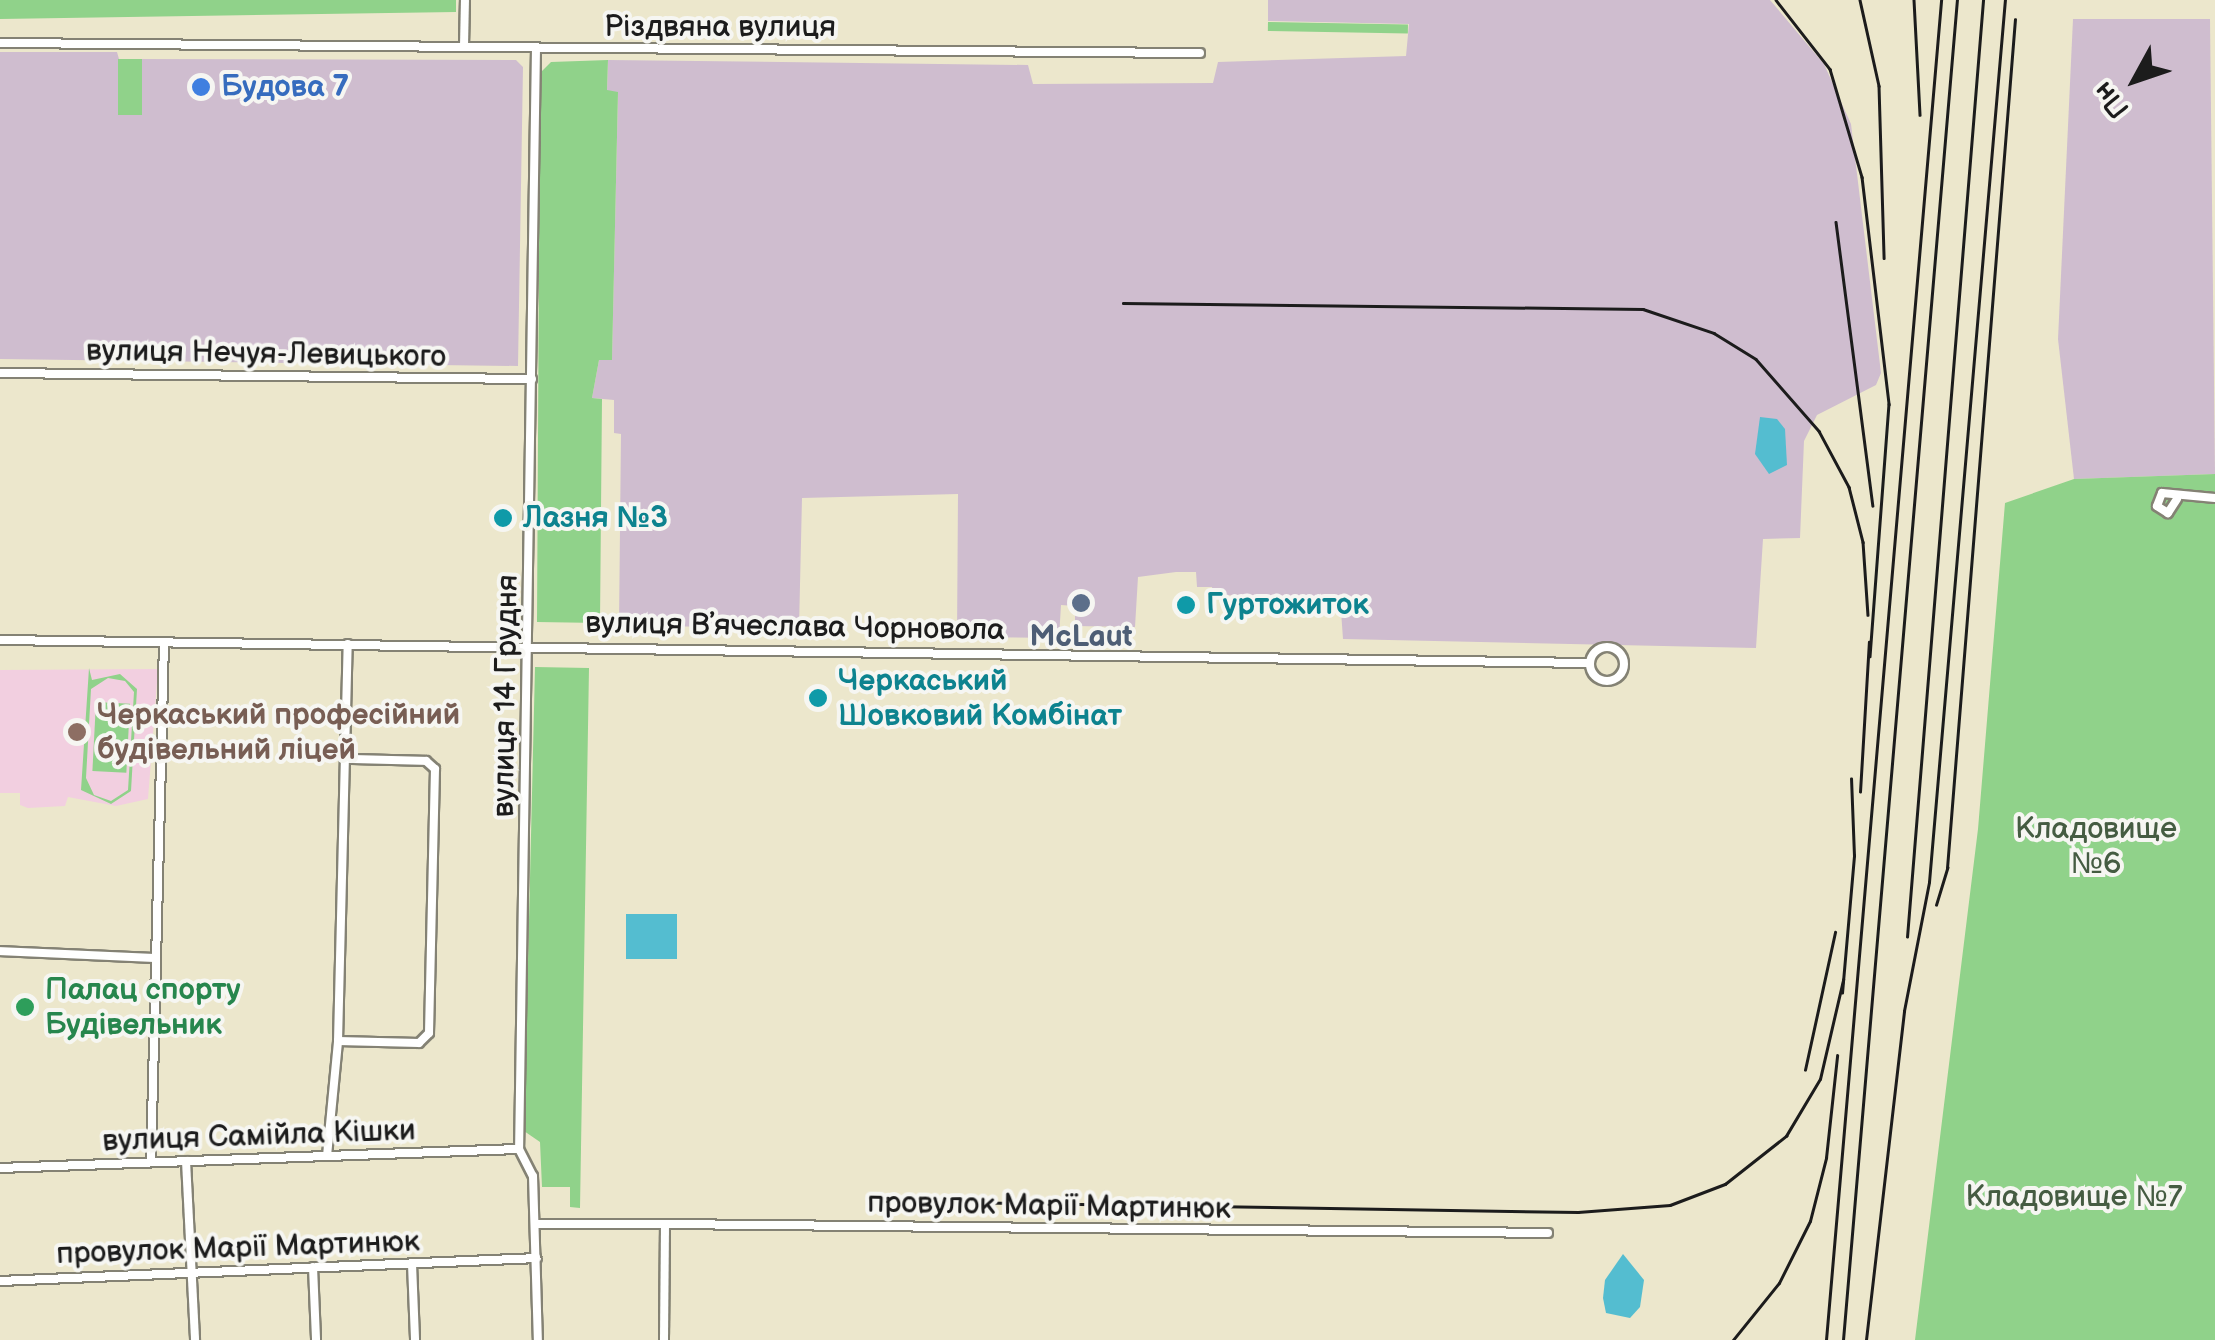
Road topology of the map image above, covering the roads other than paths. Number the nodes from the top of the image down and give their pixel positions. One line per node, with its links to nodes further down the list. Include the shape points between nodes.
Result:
1 (465, 0): 3 (street)
2 (0, 43): 3 (street, Різдвяна вулиця)
3 (464, 46): 4 (street, Різдвяна вулиця)
4 (536, 48): 5 (street, Різдвяна вулиця); 7 (street, вулиця 14 Грудня)
5 (1200, 53)
6 (0, 373): 7 (street, вулиця Нечуя-Левицького)
7 (532, 380): 13 (street, вулиця 14 Грудня)
8 (2215, 498): 9 (street)
9 (2176, 499)
10 (0, 640): 11 (street, вулиця Вʼячеслава Чорновола)
11 (164, 642): 12 (street, вулиця Вʼячеслава Чорновола); 17 (street)
12 (348, 644): 13 (street, вулиця Вʼячеслава Чорновола); 15 (street)
13 (531, 646): 14 (street, вулиця Вʼячеслава Чорновола); 19 (street, вулиця 14 Грудня)
14 (1590, 663): 14 (street, вулиця Вʼячеслава Чорновола, via 1609,682 1625,662 1609,647)
15 (347, 759): 18 (street); 18 (street, via 426,762 435,768 429,1033 419,1043)
16 (0, 952): 17 (street)
17 (156, 958): 22 (street)
18 (338, 1041): 20 (street)
19 (519, 1149): 20 (street, вулиця Самійла Кішки); 24 (street, вулиця 14 Грудня, via 533,1176)
20 (327, 1156): 21 (street, вулиця Самійла Кішки)
21 (186, 1161): 22 (street, вулиця Самійла Кішки); 30 (street)
22 (151, 1162): 23 (street, вулиця Самійла Кішки)
23 (0, 1168)
24 (536, 1224): 25 (street, провулок Марії Мартинюк); 27 (street, вулиця 14 Грудня)
25 (665, 1224): 26 (street, провулок Марії Мартинюк); 36 (street)
26 (1548, 1233)
27 (538, 1258): 28 (street, провулок Марії Мартинюк); 35 (street, вулиця 14 Грудня)
28 (412, 1264): 29 (street, провулок Марії Мартинюк); 34 (street)
29 (314, 1267): 30 (street, провулок Марії Мартинюк); 33 (street)
30 (193, 1272): 31 (street, провулок Марії Мартинюк); 32 (street)
31 (0, 1281)
32 (196, 1340)
33 (316, 1340)
34 (414, 1340)
35 (538, 1340)
36 (664, 1340)

